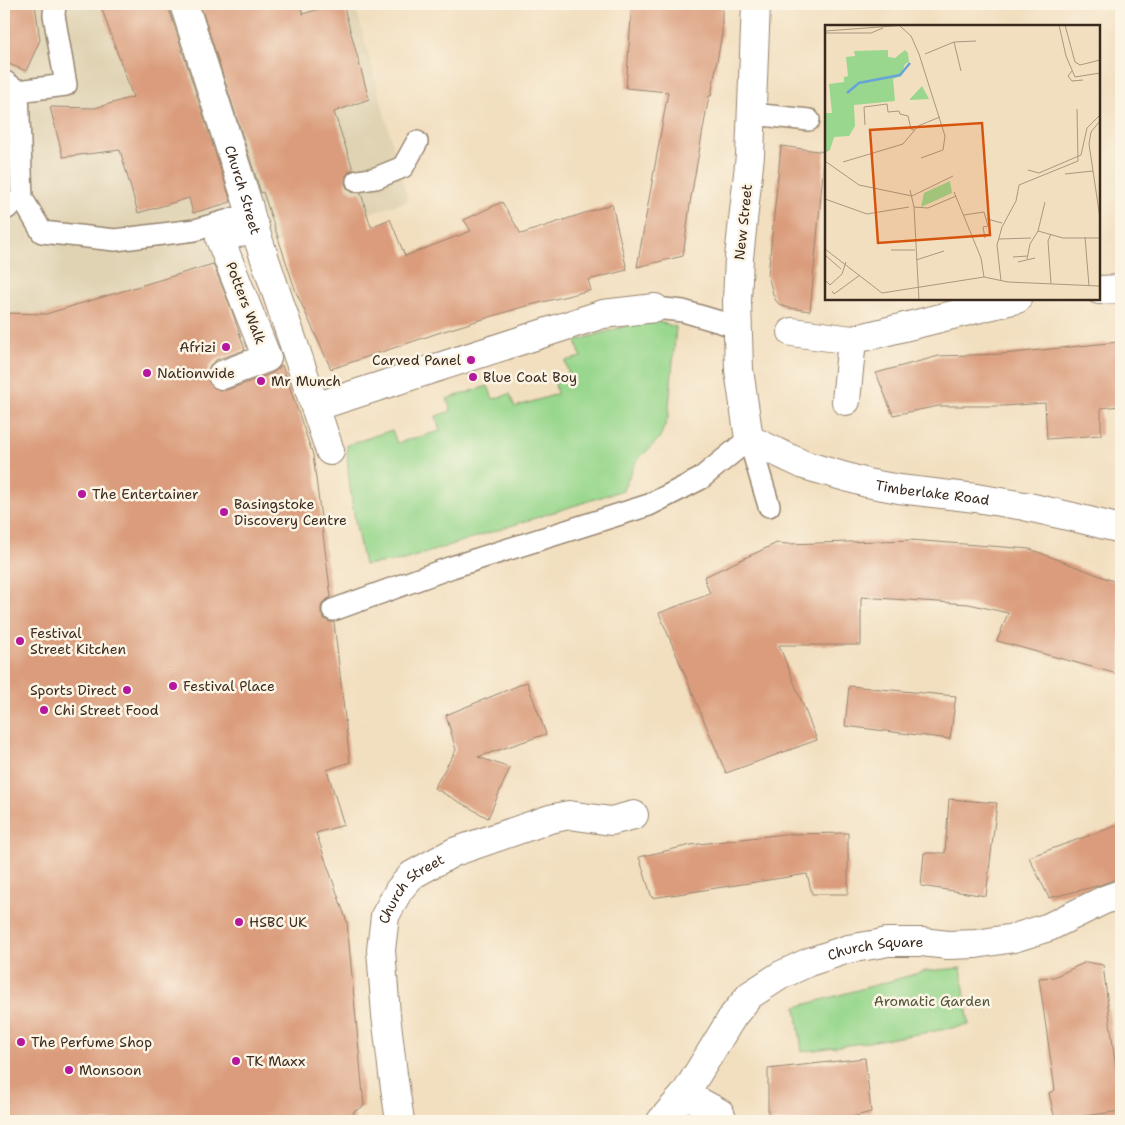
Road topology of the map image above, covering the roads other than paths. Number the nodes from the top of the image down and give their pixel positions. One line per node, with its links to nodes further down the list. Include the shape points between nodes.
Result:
1 (55, 4): 4 (lane, via 66,86)
2 (184, 4): 12 (street, Church Street)
3 (756, 4): 5 (street, New Street)
4 (11, 86): 8 (lane)
5 (752, 114): 6 (lane); 17 (street, New Street, via 739,258)
6 (809, 120)
7 (418, 142): 9 (lane, via 403,167 376,178)
8 (12, 158): 10 (lane)
9 (357, 181)
10 (22, 198): 11 (lane); 12 (lane, via 42,232 115,240)
11 (4, 210)
12 (253, 221): 20 (street, Potters Walk, via 220,239 267,358); 22 (street, Church Street)
13 (1121, 289): 14 (street)
14 (1100, 290)
15 (1013, 300): 19 (street)
16 (655, 308): 17 (lane, via 683,311); 22 (street, via 602,314)
17 (737, 327): 23 (street, New Street, via 739,370)
18 (792, 332): 19 (street)
19 (852, 340): 21 (street)
20 (222, 375)
21 (846, 401)
22 (315, 407): 24 (street, Church Street)
23 (749, 439): 25 (lane); 26 (street, Timberlake Road, via 804,465 867,483 1024,506); 27 (lane, via 700,479 649,505 452,567)
24 (330, 451)
25 (769, 506)
26 (1121, 530)
27 (333, 610)
28 (634, 815): 31 (street, Church Street, via 611,821 569,815 550,819 454,852 412,875 399,890 385,916 381,950)
29 (1121, 894): 30 (street, Church Square, via 1049,927 1014,938 948,945 887,942 848,949 809,962 750,995 730,1019)
30 (685, 1094): 32 (street, Church Square); 33 (street, via 720,1113)
31 (400, 1121)
32 (661, 1121)
33 (723, 1121)

